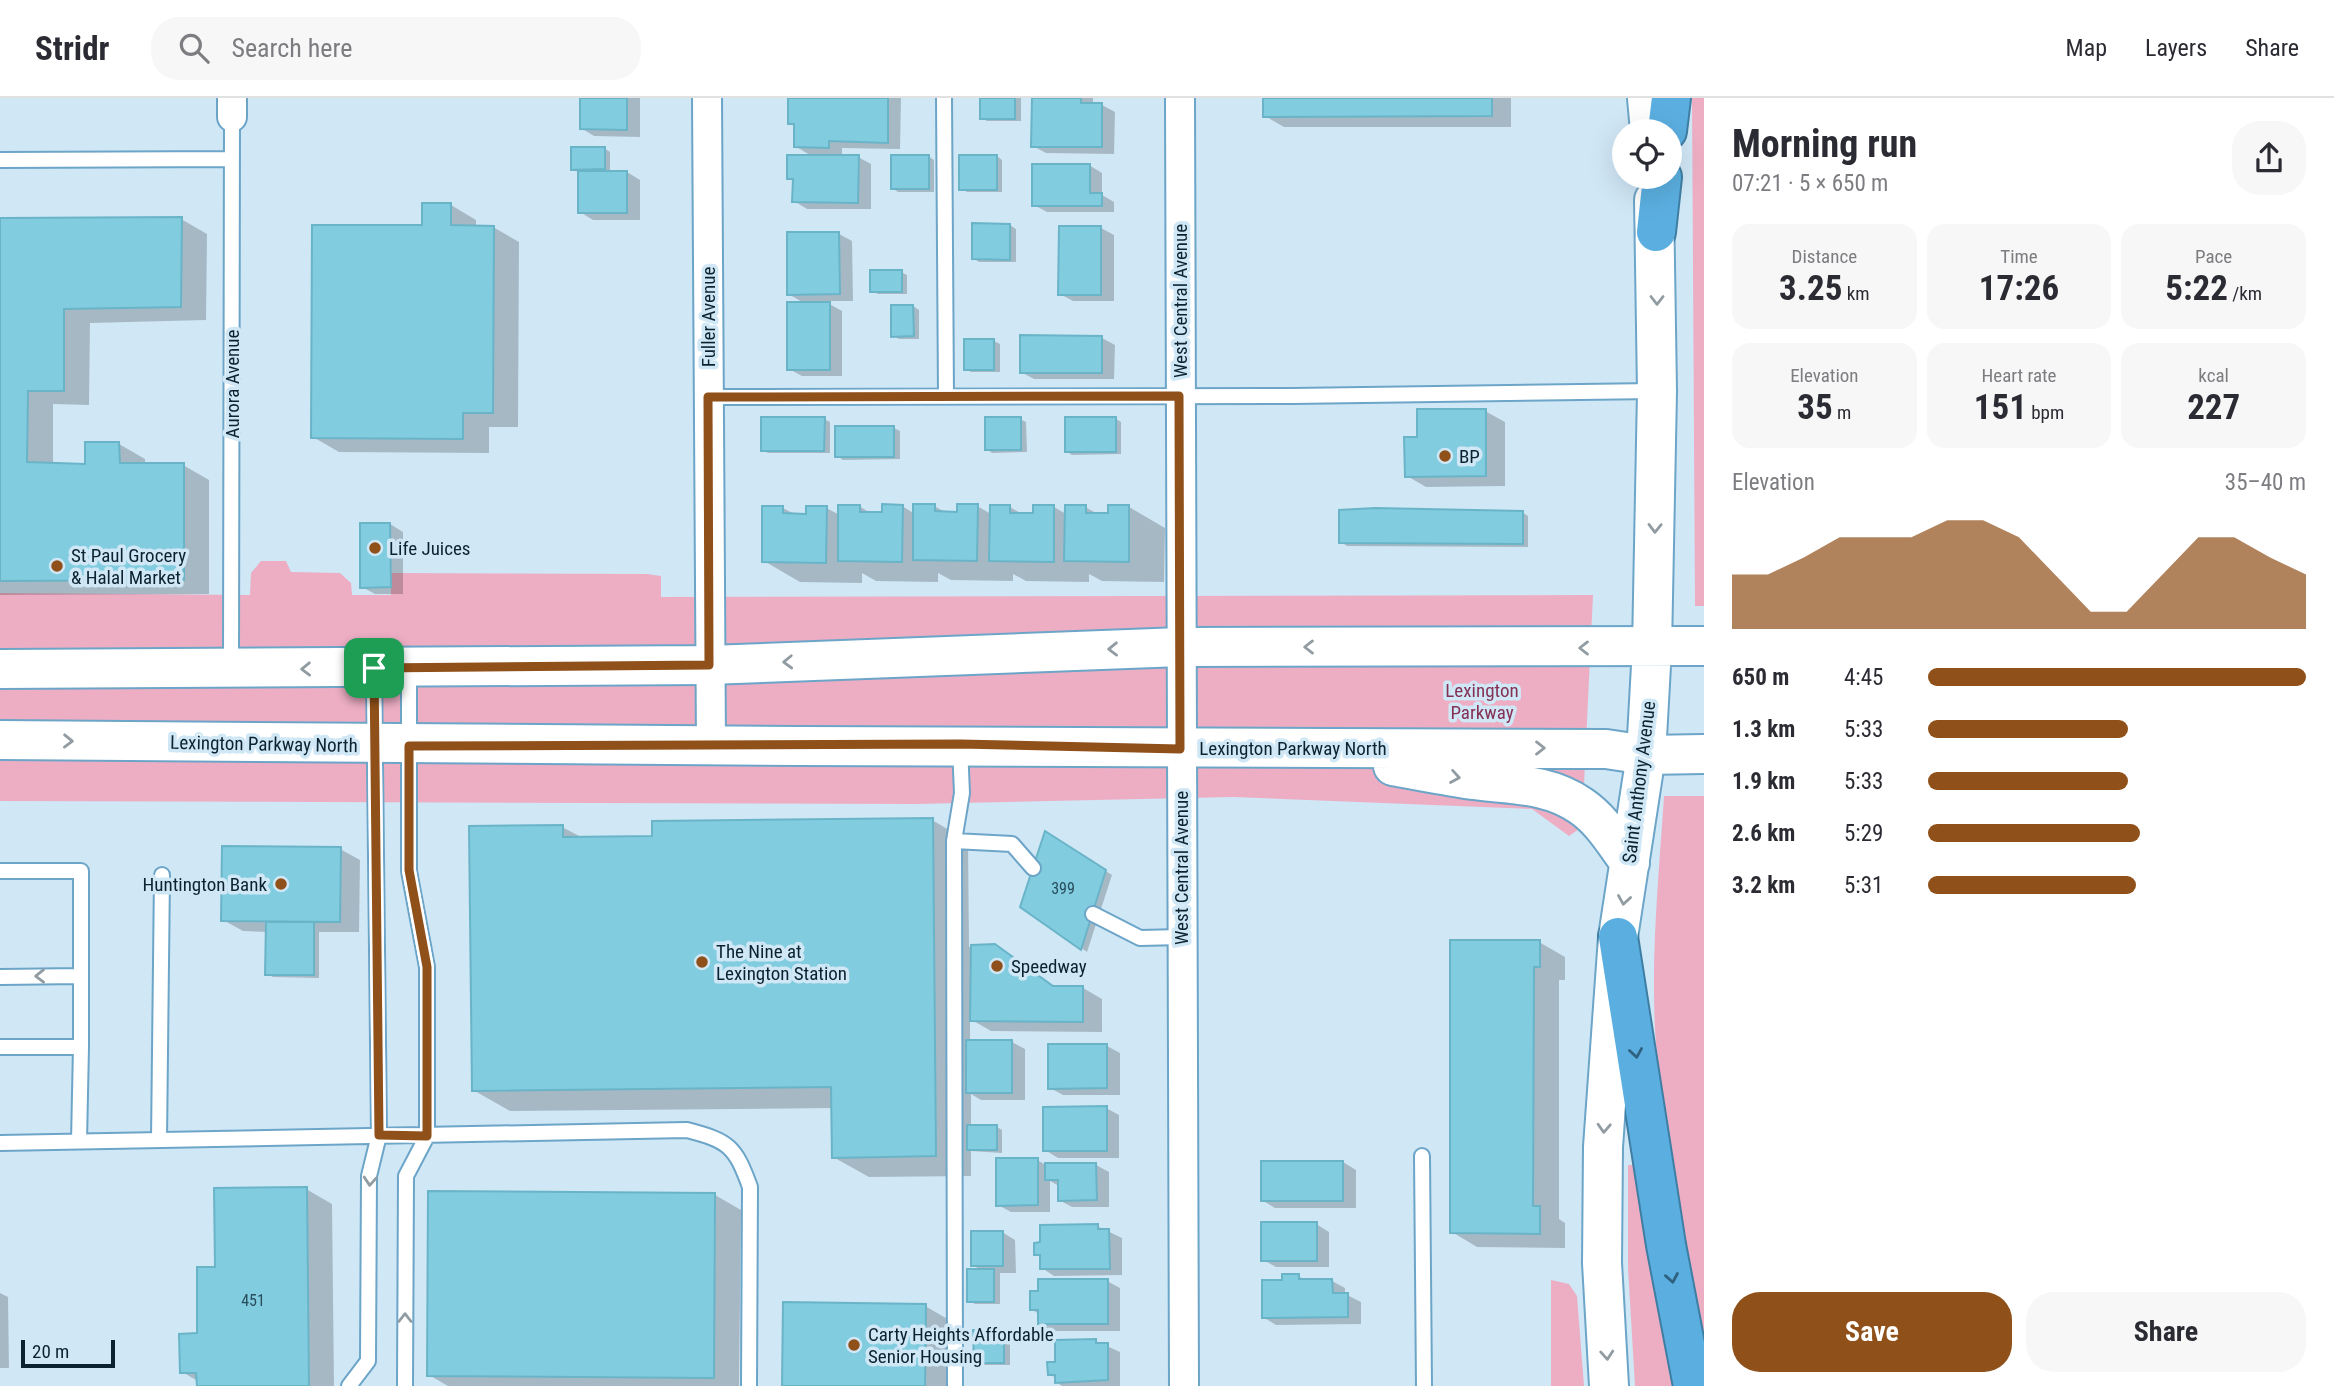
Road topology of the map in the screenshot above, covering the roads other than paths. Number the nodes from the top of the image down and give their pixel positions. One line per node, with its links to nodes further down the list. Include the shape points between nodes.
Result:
1 (707, 98): 17 (street, Fuller Avenue)
2 (944, 98): 15 (lane)
3 (1180, 98): 16 (street, West Central Avenue)
4 (1647, 98): 7 (main road)
5 (1671, 98): 8 (highway)
6 (232, 107): 9 (lane, Aurora Avenue)
7 (1649, 119)
8 (1668, 119)
9 (232, 159): 10 (lane); 24 (lane, Aurora Avenue)
10 (0, 160)
11 (1654, 189): 13 (main road, Saint Anthony Avenue)
12 (1661, 189): 13 (highway)
13 (1656, 232): 14 (main road, Saint Anthony Avenue, one-way to 14)
14 (1657, 391): 16 (lane); 20 (main road, Saint Anthony Avenue, one-way to 20)
15 (946, 396): 16 (lane); 17 (lane)
16 (1179, 396): 19 (street, West Central Avenue)
17 (708, 397): 21 (street, Fuller Avenue)
18 (1704, 646): 20 (main road)
19 (1181, 647): 20 (main road, one-way to 19); 21 (main road, one-way to 21); 30 (street, West Central Avenue)
20 (1652, 648): 32 (main road, Saint Anthony Avenue)
21 (709, 665): 22 (main road); 28 (street, Fuller Avenue)
22 (392, 668): 24 (main road, one-way to 24); 27 (lane); 27 (lane)
23 (0, 669): 24 (main road)
24 (231, 670)
25 (0, 740): 27 (main road, Lexington Parkway North, one-way to 27)
26 (960, 744): 28 (main road, Lexington Parkway North); 30 (main road, Lexington Parkway North); 33 (lane, via 962,793)
27 (392, 746): 28 (main road, Lexington Parkway North); 45 (lane); 46 (lane, via 427,967)
28 (711, 746)
29 (1291, 748): 30 (main road, Lexington Parkway North); 32 (main road, Lexington Parkway North, one-way to 32, via 1606,749); 34 (main road, one-way to 34, via 1474,780 1520,783 1562,794 1605,828)
30 (1180, 749): 39 (street, West Central Avenue)
31 (1704, 754): 32 (main road, Lexington Parkway North)
32 (1646, 755): 34 (main road, Saint Anthony Avenue)
33 (954, 841): 35 (lane, via 1012,844); 54 (lane)
34 (1629, 863): 40 (main road, Saint Anthony Avenue, one-way to 40)
35 (1033, 868)
36 (0, 871): 41 (lane, via 81,870)
37 (162, 875): 47 (lane)
38 (1093, 914): 39 (lane, via 1140,938)
39 (1181, 937): 55 (street, West Central Avenue)
40 (1618, 937): 57 (main road, Saint Anthony Avenue, one-way to 57, via 1602,1147); 58 (highway, one-way to 58)
41 (80, 976): 42 (lane, one-way to 42); 44 (lane)
42 (0, 977)
43 (0, 1047): 44 (lane)
44 (81, 1047): 48 (lane)
45 (379, 1135): 46 (lane); 47 (lane); 51 (lane, one-way to 51, via 369,1176 368,1361)
46 (427, 1136): 52 (lane, one-way to 46, via 406,1176); 53 (lane, via 687,1130 720,1138 740,1158 750,1187)
47 (159, 1140): 48 (lane)
48 (79, 1142): 49 (lane)
49 (0, 1143)
50 (1422, 1156): 56 (lane)
51 (349, 1386)
52 (405, 1386)
53 (749, 1386)
54 (955, 1386)
55 (1184, 1386)
56 (1424, 1386)
57 (1609, 1386)
58 (1693, 1386)

